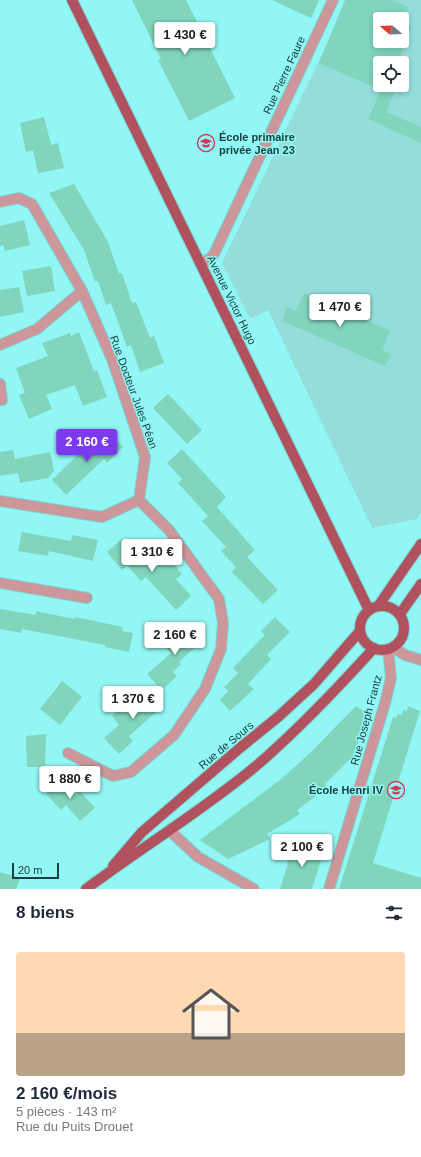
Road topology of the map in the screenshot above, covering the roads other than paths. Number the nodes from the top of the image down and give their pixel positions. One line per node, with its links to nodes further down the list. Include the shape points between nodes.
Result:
1 (72, 0): 4 (main road, Avenue Victor Hugo)
2 (333, 0): 4 (street, Rue Pierre Faure, via 212,258)
3 (0, 202): 5 (street, Rue Docteur Jules Péan, via 19,198 32,204)
4 (201, 264): 16 (main road, Avenue Victor Hugo)
5 (82, 291): 6 (street, via 37,329); 9 (street, Rue Docteur Jules Péan, via 112,359 145,457)
6 (0, 345)
7 (0, 384): 8 (street)
8 (2, 400)
9 (139, 500): 10 (street, via 102,517); 22 (street, via 169,530 219,599 223,623 221,649 205,689 174,735 131,772 113,776)
10 (0, 501)
11 (421, 544): 15 (main road)
12 (0, 583): 14 (street)
13 (421, 584): 17 (main road)
14 (87, 598)
15 (379, 606): 16 (main road); 17 (main road, via 391,607)
16 (369, 610): 18 (main road, via 362,619)
17 (400, 614): 20 (main road, via 404,628 403,636)
18 (360, 631): 19 (main road, via 365,641); 24 (main road, Rue de Sours, via 314,684 142,832)
19 (374, 648): 20 (main road); 23 (main road, Rue de Sours, via 307,720 255,766)
20 (391, 648): 21 (street); 27 (street, Rue Joseph Frantz, via 391,678 385,703)
21 (421, 660)
22 (68, 753)
23 (170, 832): 24 (main road, Rue de Sours); 26 (street, via 198,857)
24 (105, 875): 25 (main road, Rue de Sours)
25 (86, 889)
26 (254, 889)
27 (329, 889)

